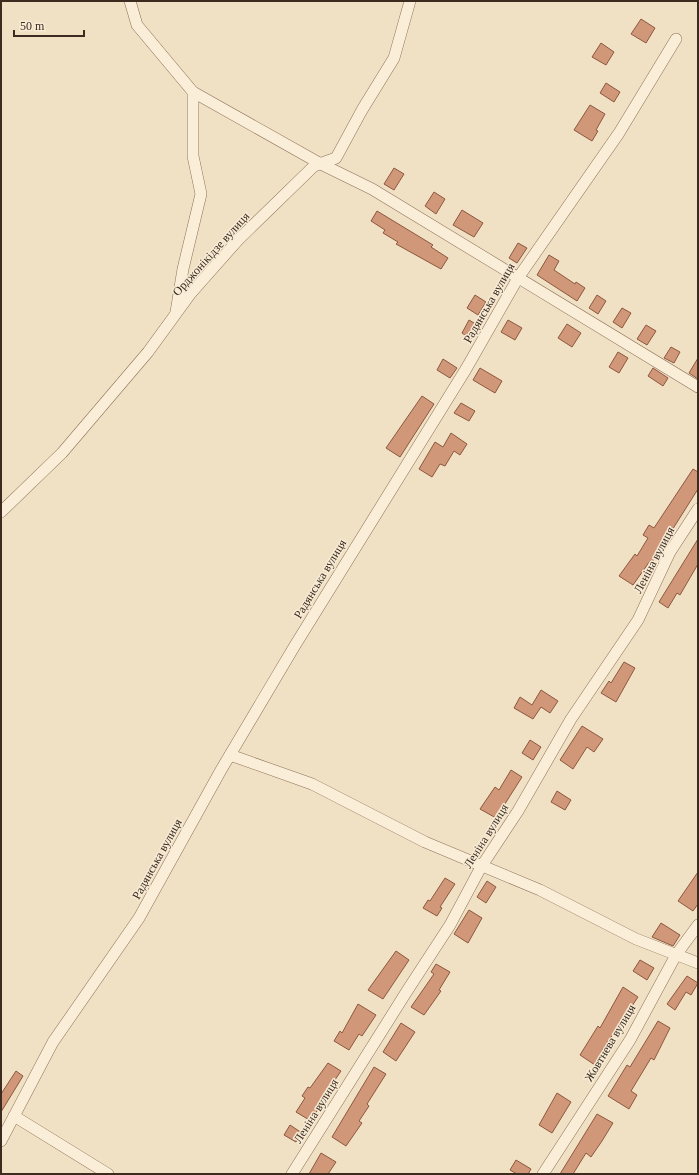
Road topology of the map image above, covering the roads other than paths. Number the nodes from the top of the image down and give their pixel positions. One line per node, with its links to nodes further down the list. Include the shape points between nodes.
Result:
1 (130, 1): 4 (street, via 137,25)
2 (410, 1): 5 (street, Орджонікідзе вулиця, via 394,58 336,158)
3 (676, 39): 6 (street, Радянська вулиця, via 619,133)
4 (193, 92): 5 (street); 7 (street, via 193,156 201,194 183,269)
5 (320, 164): 6 (street, via 372,189); 7 (street, Орджонікідзе вулиця, via 314,166 238,240 191,293)
6 (518, 278): 8 (street); 11 (street, Радянська вулиця, via 466,369)
7 (176, 315): 10 (street, Орджонікідзе вулиця, via 62,453)
8 (698, 387)
9 (698, 509): 12 (street, Леніна вулиця, via 670,552 638,620 571,719 518,811)
10 (1, 512)
11 (230, 755): 12 (street, via 312,784 425,842); 16 (street, Радянська вулиця, via 139,918 54,1042)
12 (481, 867): 14 (street, via 540,890 636,939); 19 (street, Леніна вулиця, via 450,925)
13 (698, 925): 14 (street, Жовтнева вулиця)
14 (676, 954): 15 (street); 20 (street, Жовтнева вулиця, via 630,1040)
15 (698, 963)
16 (14, 1116): 17 (street, Радянська вулиця); 18 (street)
17 (1, 1141)
18 (108, 1174)
19 (292, 1174)
20 (543, 1174)

